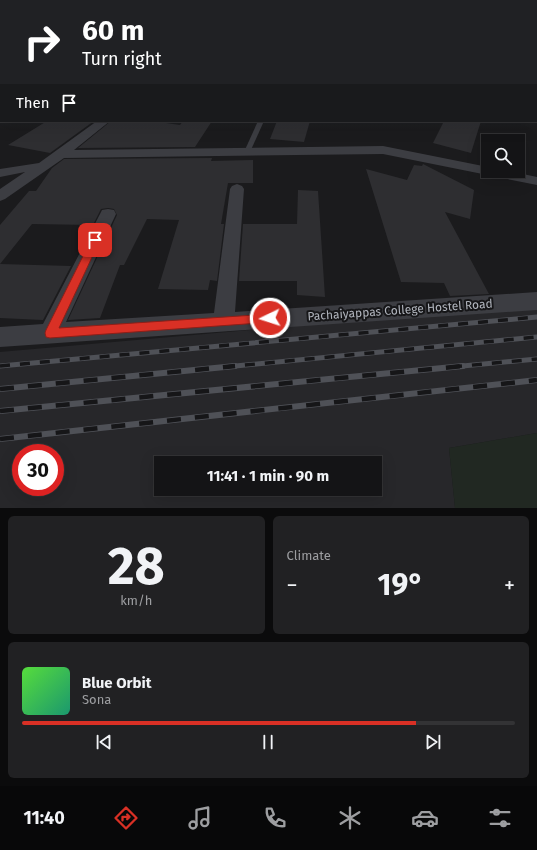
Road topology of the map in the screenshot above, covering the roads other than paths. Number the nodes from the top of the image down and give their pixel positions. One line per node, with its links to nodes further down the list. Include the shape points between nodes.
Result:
1 (103, 122): 4 (street)
2 (261, 122): 3 (lane)
3 (247, 152): 4 (street); 7 (street, via 383,150)
4 (61, 154): 5 (street)
5 (46, 164): 6 (street); 9 (street)
6 (0, 173)
7 (537, 181)
8 (237, 189): 12 (street)
9 (0, 196)
10 (108, 214): 13 (street)
11 (537, 301): 12 (street, Pachaiyappas College Hostel Road)
12 (223, 322): 13 (street, Pachaiyappas College Hostel Road)
13 (50, 333): 14 (street, Pachaiyappas College Hostel Road)
14 (0, 337)

